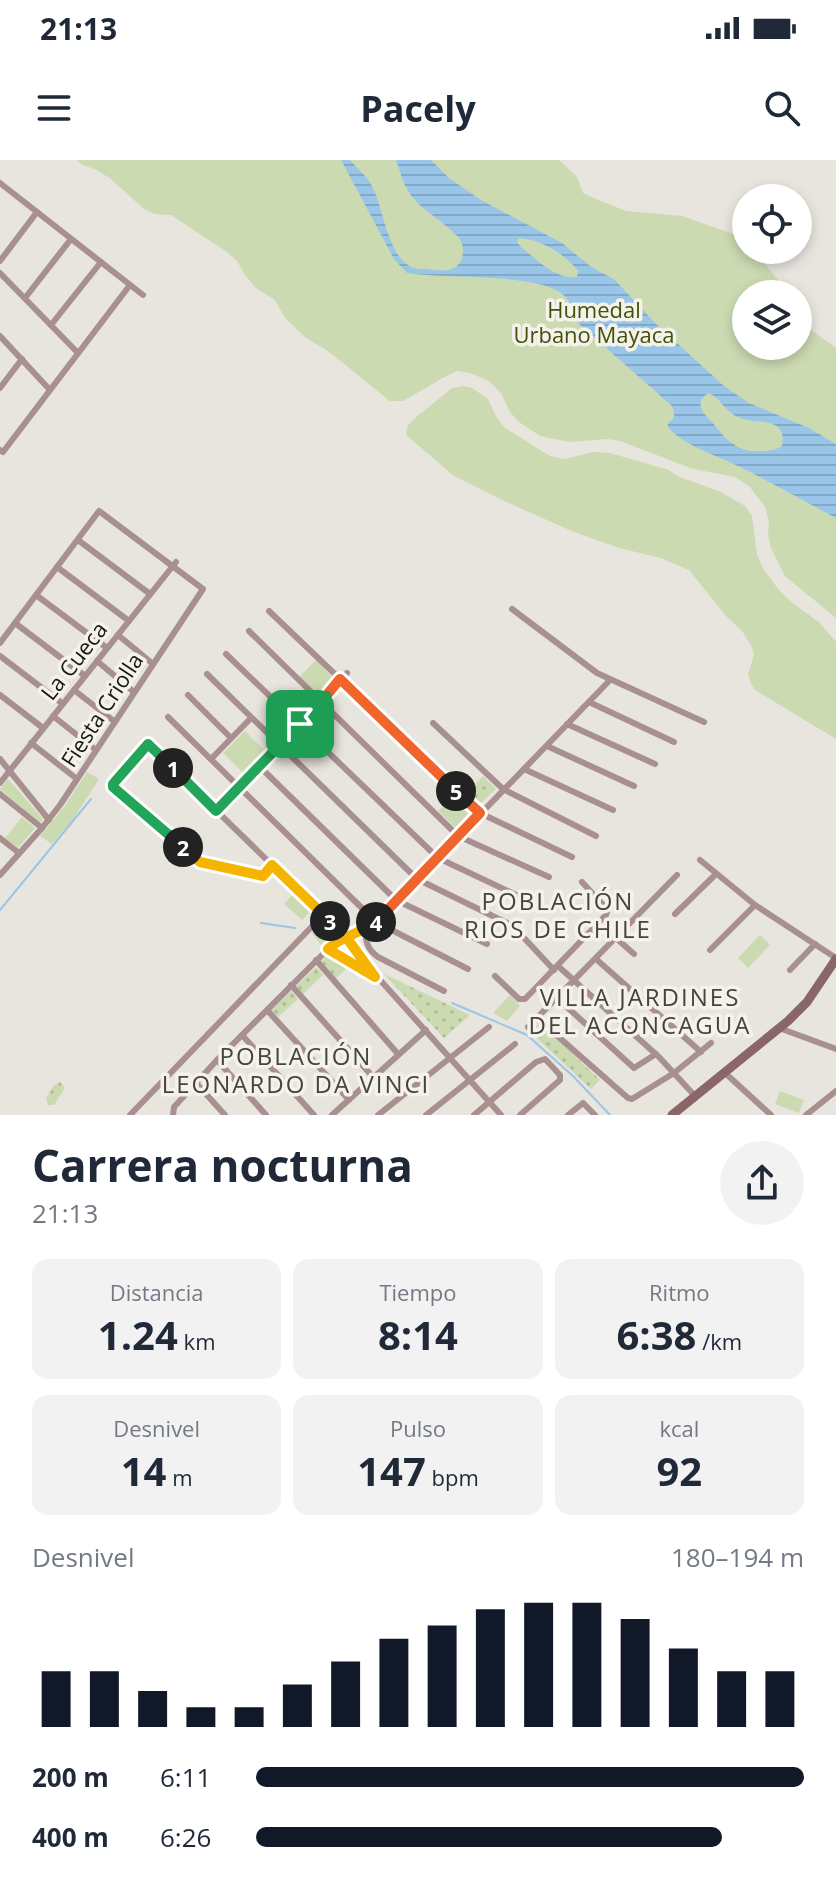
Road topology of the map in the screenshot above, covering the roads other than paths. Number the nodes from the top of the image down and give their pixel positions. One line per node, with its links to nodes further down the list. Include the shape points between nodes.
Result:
1 (2, 185): 2 (street); 3 (street)
2 (0, 195)
3 (37, 212): 4 (street); 5 (street)
4 (71, 239): 6 (street); 10 (street)
5 (0, 261)
6 (101, 262): 8 (street); 11 (street)
7 (0, 273): 10 (street)
8 (130, 285): 9 (street); 13 (street)
9 (143, 295)
10 (25, 298): 11 (street)
11 (51, 325): 13 (street)
12 (0, 336): 14 (street)
13 (78, 353): 16 (street)
14 (22, 359): 15 (street); 16 (street)
15 (0, 388)
16 (50, 390): 17 (street)
17 (2, 451)
18 (78, 540): 19 (street, via 99,511); 20 (street); 21 (street)
19 (174, 564): 21 (street, La Cueca); 34 (street, Fiesta Criolla, via 203,589)
20 (57, 567): 22 (street); 25 (street)
21 (150, 594): 25 (street, La Cueca)
22 (36, 595): 26 (street); 30 (street)
23 (512, 609): 39 (street)
24 (269, 611): 38 (street)
25 (129, 621): 28 (street, La Cueca)
26 (15, 623): 29 (street); 37 (street)
27 (249, 631): 44 (street)
28 (118, 635): 30 (street, La Cueca); 34 (street)
29 (0, 643)
30 (107, 648): 33 (street, La Cueca)
31 (226, 654): 53 (street)
32 (0, 656): 46 (street)
33 (97, 661): 37 (street, La Cueca); 41 (street)
34 (153, 664): 41 (street, Fiesta Criolla)
35 (347, 673): 38 (street)
36 (207, 674): 49 (street)
37 (85, 676): 40 (street, La Cueca)
38 (340, 679): 44 (street); 76 (street)
39 (610, 680): 45 (street); 51 (street)
40 (74, 690): 46 (street, La Cueca); 50 (street)
41 (134, 692): 50 (street, Fiesta Criolla)
42 (0, 695): 55 (street)
43 (188, 695): 56 (street)
44 (321, 702): 53 (street); 79 (street)
45 (589, 702): 54 (street); 57 (street)
46 (63, 704): 47 (street, La Cueca)
47 (53, 716): 55 (street, La Cueca); 61 (street)
48 (168, 717): 63 (street)
49 (251, 718): 56 (street); 59 (street)
50 (115, 722): 61 (street, Fiesta Criolla)
51 (704, 722)
52 (433, 723): 72 (street)
53 (300, 724): 59 (street); 84 (street)
54 (567, 724): 60 (street); 64 (street)
55 (43, 728): 58 (street, La Cueca)
56 (231, 738): 63 (street)
57 (674, 742)
58 (31, 743): 67 (street, La Cueca); 68 (street)
59 (278, 745): 65 (street); 91 (street)
60 (547, 746): 66 (street); 70 (street)
61 (96, 750): 68 (street, Fiesta Criolla)
62 (0, 759): 67 (street)
63 (211, 759): 71 (street)
64 (655, 764)
65 (259, 766): 71 (street); 93 (street)
66 (524, 769): 72 (street); 74 (street)
67 (10, 771): 69 (street, La Cueca); 77 (street)
68 (77, 779): 77 (street, Fiesta Criolla)
69 (0, 783)
70 (634, 786)
71 (238, 787): 75 (street); 98 (street)
72 (503, 789): 76 (street); 80 (street)
73 (0, 794): 78 (street)
74 (613, 810)
75 (216, 811): 86 (street); 86 (street, via 148,744 113,784 200,862 263,876)
76 (480, 813): 79 (street); 83 (street)
77 (49, 820): 78 (street, Fiesta Criolla)
78 (42, 828): 82 (street, Fiesta Criolla)
79 (458, 836): 84 (street); 90 (street)
80 (596, 836)
81 (0, 838): 82 (street)
82 (19, 853): 88 (street, Fiesta Criolla)
83 (572, 857)
84 (438, 858): 91 (street); 94 (street)
85 (700, 860): 87 (street)
86 (272, 865): 97 (street)
87 (716, 874): 95 (street); 96 (street)
88 (0, 875)
89 (677, 875): 102 (street)
90 (549, 877)
91 (417, 879): 93 (street); 99 (street)
92 (582, 882): 112 (street, via 607,912)
93 (396, 900): 98 (street); 104 (street)
94 (529, 901)
95 (755, 905): 105 (street); 107 (street)
96 (675, 914)
97 (323, 915): 101 (street); 146 (street)
98 (376, 922): 100 (street); 113 (street)
99 (507, 923)
100 (365, 930): 101 (street); 120 (street, via 367,945 378,957)
101 (346, 937): 106 (street); 117 (street)
102 (616, 938): 108 (street); 110 (street)
103 (525, 939): 112 (street)
104 (487, 944)
105 (815, 944): 109 (street); 114 (street)
106 (328, 949): 111 (street); 117 (street)
107 (710, 950)
108 (634, 954)
109 (836, 958): 115 (street)
110 (596, 959): 118 (street); 132 (street)
111 (316, 960): 119 (street); 133 (street)
112 (556, 968): 116 (street, via 523,1000); 118 (street)
113 (468, 969)
114 (790, 970)
115 (832, 975): 126 (street)
116 (495, 976)
117 (375, 977): 127 (street)
118 (574, 981): 121 (street); 134 (street)
119 (291, 985): 122 (street); 139 (street)
120 (444, 991)
121 (557, 998): 123 (street); 134 (street, via 634,1068)
122 (267, 1010): 128 (street); 144 (street)
123 (537, 1018): 125 (street); 138 (street, via 628,1098)
124 (489, 1027): 135 (street)
125 (528, 1027)
126 (779, 1028): 131 (street); 137 (street)
127 (426, 1030): 133 (street); 135 (street)
128 (242, 1035): 136 (street); 150 (street)
129 (711, 1043): 132 (street)
130 (515, 1044): 140 (street)
131 (836, 1049)
132 (701, 1052): 138 (street)
133 (398, 1054): 139 (street)
134 (656, 1054): 138 (street)
135 (449, 1056): 140 (street); 152 (street)
136 (217, 1060): 141 (street); 149 (street)
137 (724, 1072): 143 (street); 160 (street)
138 (674, 1073): 143 (street)
139 (373, 1077): 144 (street)
140 (469, 1081): 145 (street); 153 (street)
141 (196, 1083): 147 (street); 148 (street)
142 (836, 1091): 161 (street)
143 (695, 1096): 159 (street)
144 (349, 1100): 151 (street)
145 (489, 1103): 154 (street); 155 (street); 156 (street, via 536,1062 547,1060 560,1080)
146 (130, 1115)
147 (173, 1115)
148 (225, 1115)
149 (266, 1115)
150 (314, 1115)
151 (332, 1115)
152 (378, 1115)
153 (426, 1115)
154 (474, 1115)
155 (501, 1115)
156 (520, 1115)
157 (568, 1115): 158 (street, via 583,1103)
158 (595, 1115)
159 (672, 1115)
160 (771, 1115)
161 (806, 1115)

